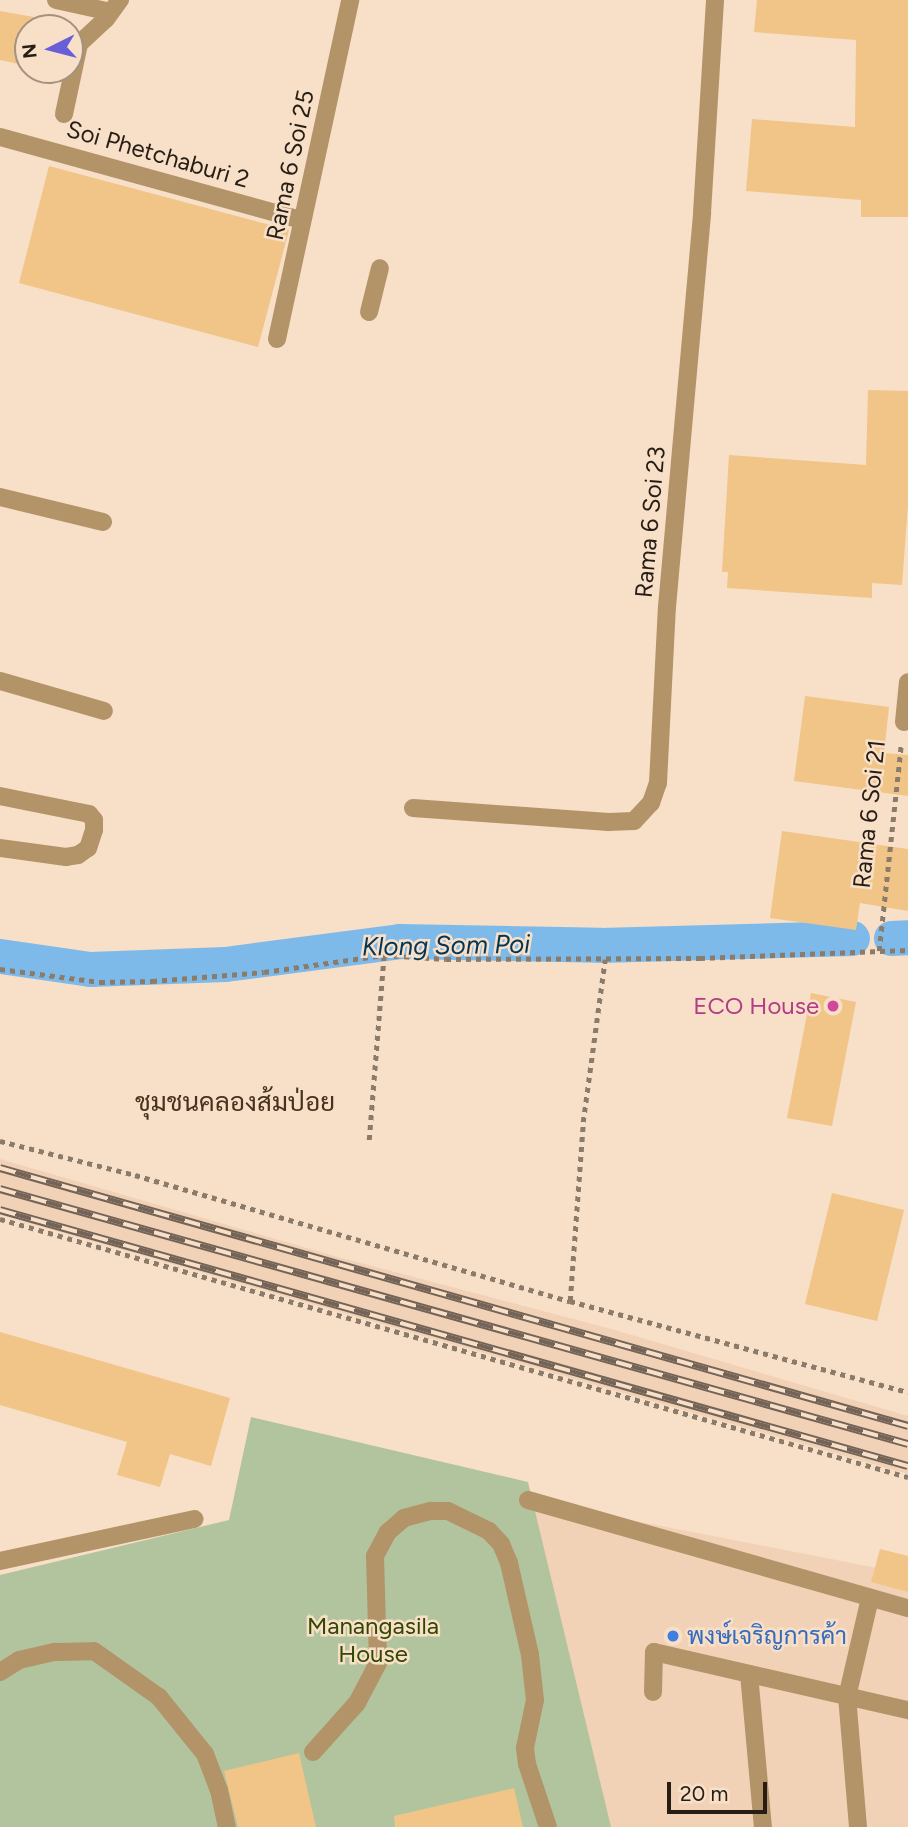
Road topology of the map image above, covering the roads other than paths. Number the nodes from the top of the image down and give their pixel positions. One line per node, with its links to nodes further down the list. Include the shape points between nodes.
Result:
1 (56, 0): 4 (street)
2 (350, 0): 7 (street, Rama 6 Soi 25)
3 (715, 0): 18 (street, Rama 6 Soi 23, via 702,213 667,607 658,783 652,803 634,821 608,822)
4 (115, 6): 5 (street, via 79,44)
5 (64, 114)
6 (0, 137): 7 (street, Soi Phetchaburi 2)
7 (302, 220): 10 (street, Rama 6 Soi 25)
8 (380, 268): 9 (street)
9 (369, 312)
10 (277, 339)
11 (0, 496): 12 (street)
12 (103, 523)
13 (0, 681): 15 (street)
14 (908, 682): 16 (street, Rama 6 Soi 21)
15 (104, 711)
16 (904, 722)
17 (0, 796): 19 (street, via 89,814 94,830 88,848 78,855)
18 (414, 808)
19 (0, 848)
20 (528, 1500): 23 (street)
21 (195, 1519): 22 (street)
22 (0, 1561)
23 (870, 1598): 24 (street); 28 (street)
24 (908, 1608)
25 (0, 1672): 31 (street, via 19,1660 55,1652 94,1651 159,1697 205,1754)
26 (749, 1674): 27 (street, via 654,1652); 28 (street); 33 (street)
27 (653, 1692)
28 (847, 1697): 29 (street); 34 (street)
29 (908, 1710)
30 (313, 1752): 32 (street, via 357,1703 378,1663 375,1556 388,1532 404,1518 448,1511 489,1531 509,1563 535,1700 526,1756)
31 (227, 1827)
32 (548, 1827)
33 (763, 1827)
34 (858, 1827)

